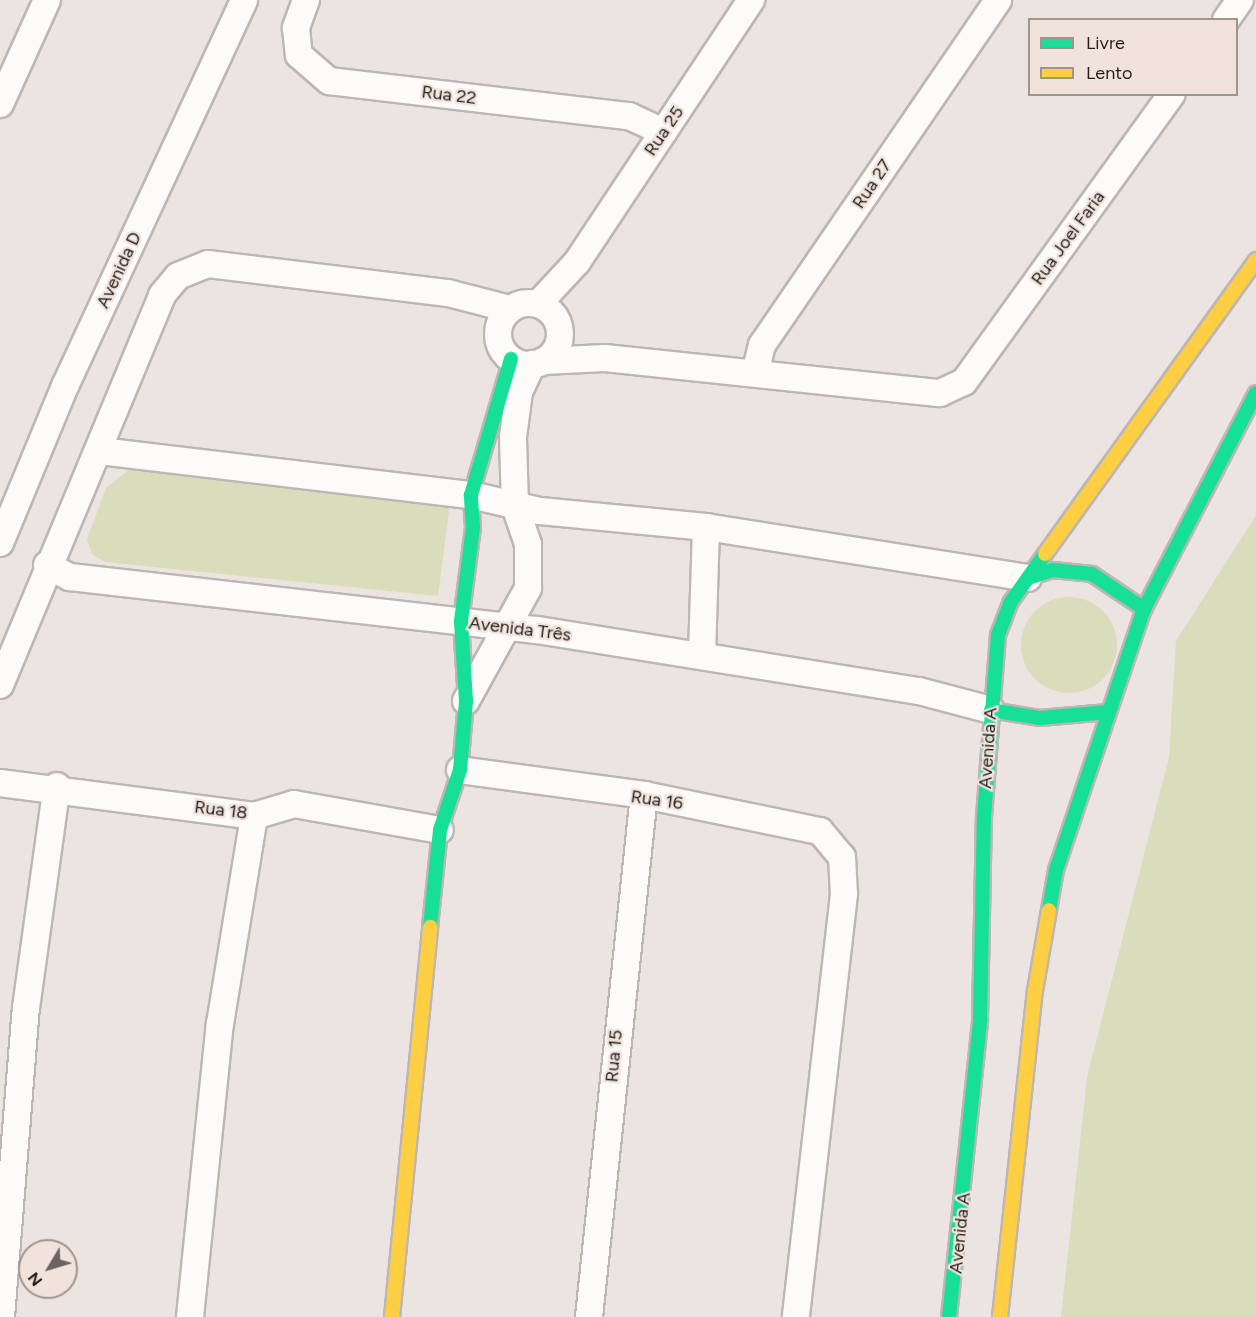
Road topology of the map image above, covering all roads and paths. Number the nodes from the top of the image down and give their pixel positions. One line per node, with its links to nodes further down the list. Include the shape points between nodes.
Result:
1 (46, 0): 9 (street)
2 (244, 0): 21 (street, Avenida D, via 66,384)
3 (306, 0): 10 (street, Rua 22, via 296,28 299,55 329,81 629,116)
4 (752, 0): 10 (street, Rua 25)
5 (998, 0): 15 (street, Rua 27, via 762,345)
6 (1240, 0): 7 (street)
7 (1227, 18)
8 (1171, 96): 15 (street, Rua Joel Faria, via 964,382 940,393)
9 (0, 104)
10 (664, 132): 12 (street, Rua 25)
11 (1256, 260): 23 (main road, Avenida A)
12 (546, 310): 13 (street); 14 (street)
13 (504, 319): 14 (street); 17 (street, via 448,293 207,264 178,276 162,295)
14 (536, 358): 15 (street, via 604,358); 18 (main road); 19 (street, via 519,392 513,437)
15 (755, 373)
16 (1256, 393): 24 (main road)
17 (100, 451): 18 (street); 22 (street)
18 (471, 495): 19 (street); 25 (main road, via 473,527)
19 (515, 506): 20 (street); 26 (street, via 528,544 528,588)
20 (706, 527): 23 (street); 27 (street)
21 (0, 543)
22 (47, 565): 25 (street, Avenida Três, via 70,578); 28 (street)
23 (1028, 578): 24 (main road, via 1053,570 1092,574); 30 (main road, Avenida A, via 998,635)
24 (1144, 609): 31 (main road)
25 (461, 621): 26 (street, Avenida Três); 29 (main road)
26 (506, 630): 27 (street, Avenida Três, via 537,630); 29 (street)
27 (702, 655): 30 (street, Avenida Três, via 919,691)
28 (0, 685)
29 (466, 700): 32 (main road)
30 (991, 710): 31 (main road, via 1040,718); 43 (main road, Avenida A, via 980,1020)
31 (1108, 712): 44 (main road, via 1056,870 1035,991)
32 (460, 770): 35 (street, Rua 16); 37 (main road)
33 (0, 783): 34 (street, Rua 18)
34 (57, 786): 36 (street, Rua 18); 38 (street, via 26,1008)
35 (644, 795): 41 (street, Rua 15); 42 (street, Rua 16, via 820,831 842,857 844,894)
36 (254, 816): 37 (street, Rua 18, via 294,804); 39 (street, via 220,1024)
37 (441, 830): 40 (main road)
38 (1, 1317)
39 (190, 1317)
40 (392, 1317)
41 (589, 1317)
42 (796, 1317)
43 (949, 1317)
44 (1000, 1317)

